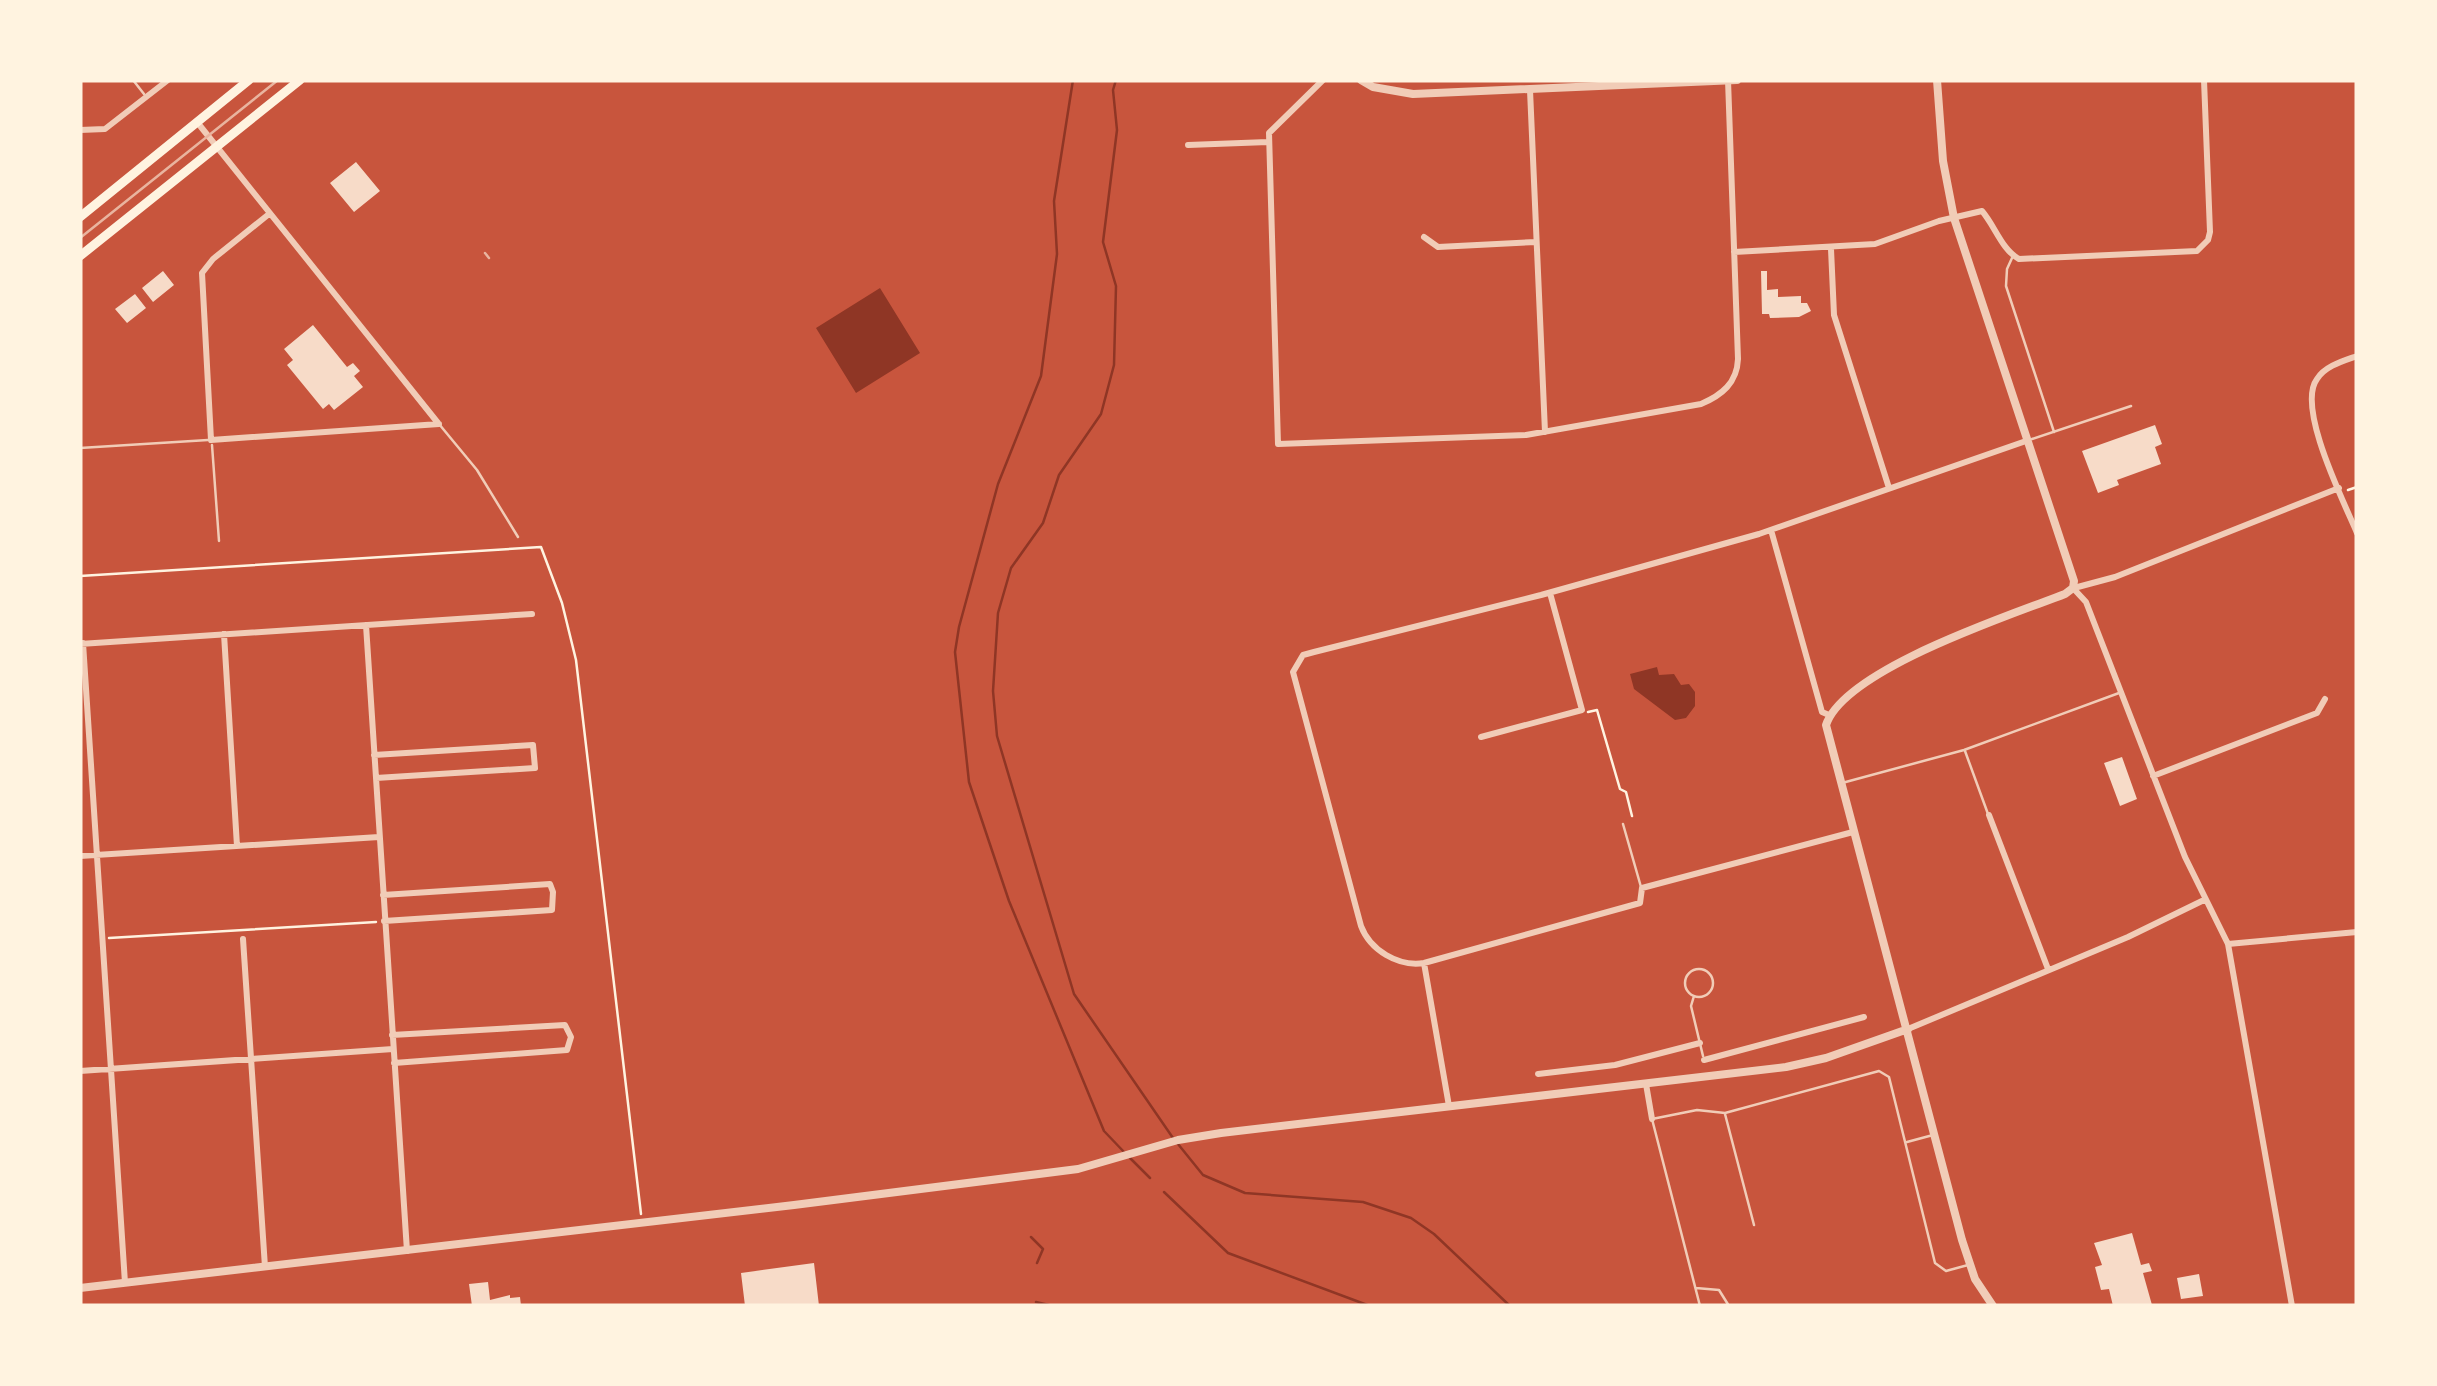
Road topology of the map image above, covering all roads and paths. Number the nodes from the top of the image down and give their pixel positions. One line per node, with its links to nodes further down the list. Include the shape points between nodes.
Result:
1 (132, 80): 12 (lane)
2 (168, 80): 12 (street)
3 (250, 80): 13 (main road)
4 (300, 80): 17 (main road)
5 (1322, 80): 15 (street, via 1269,133)
6 (1360, 80): 11 (street, via 1413,94)
7 (1728, 80): 8 (street); 11 (street); 24 (street)
8 (1736, 80)
9 (1937, 80): 20 (street)
10 (2204, 80): 26 (street, via 2210,232 2201,249)
11 (1530, 90): 22 (street)
12 (146, 97): 14 (street, via 105,129)
13 (197, 122): 17 (street); 19 (main road)
14 (80, 130)
15 (1268, 142): 16 (street); 30 (street, via 1278,444)
16 (1188, 145)
17 (216, 146): 18 (street); 25 (main road)
18 (269, 214): 29 (street); 32 (street, via 202,273)
19 (80, 217)
20 (1954, 218): 23 (street, via 1875,244); 26 (street, via 1982,211); 33 (street)
21 (1424, 237): 22 (street, via 1438,247)
22 (1536, 242): 30 (street)
23 (1831, 249): 24 (street); 36 (street, via 1834,316)
24 (1734, 252): 30 (street, via 1738,358 1734,378 1718,397)
25 (80, 256)
26 (2013, 257): 31 (lane, via 2006,286)
27 (2357, 356): 37 (street, via 2323,372 2310,396)
28 (2131, 406): 31 (lane)
29 (439, 424): 32 (street); 40 (lane)
30 (1545, 432)
31 (2054, 432): 33 (lane)
32 (211, 440): 34 (lane); 41 (lane)
33 (2026, 441): 36 (street); 43 (street, via 2074,574)
34 (80, 448)
35 (2357, 486): 37 (path)
36 (1889, 488): 38 (street)
37 (2343, 491): 39 (street); 43 (street)
38 (1771, 530): 44 (street); 52 (street, via 1821,707)
39 (2357, 533)
40 (518, 537)
41 (218, 541)
42 (80, 576): 95 (path, via 541,547 576,660)
43 (2073, 588): 49 (street, via 2086,602); 52 (street, via 1905,660)
44 (1550, 593): 51 (street); 75 (street, via 1296,662 1298,696 1366,938 1401,962)
45 (532, 614): 46 (street)
46 (366, 625): 47 (street); 55 (street)
47 (224, 634): 48 (street); 64 (street)
48 (82, 644): 65 (street)
49 (2120, 693): 54 (lane); 56 (street)
50 (2324, 699): 56 (street, via 2317,713)
51 (1582, 710): 53 (street); 60 (path, via 1596,710)
52 (1830, 716): 58 (street, via 1826,724)
53 (1481, 737)
54 (1964, 750): 58 (lane); 59 (lane)
55 (374, 754): 57 (street); 57 (street, via 533,745 535,768)
56 (2153, 776): 69 (street)
57 (376, 778): 63 (street)
58 (1840, 783): 62 (street)
59 (1989, 815): 76 (street)
60 (1632, 816)
61 (1623, 824): 67 (lane)
62 (1853, 832): 67 (street); 79 (street)
63 (379, 837): 64 (street); 68 (street)
64 (238, 846): 65 (street)
65 (97, 855): 66 (street); 72 (street)
66 (80, 856)
67 (1642, 888): 75 (street, via 1640,903)
68 (383, 895): 70 (street); 70 (street, via 550,884 554,902 552,910)
69 (2204, 900): 74 (street); 76 (street)
70 (384, 921): 72 (path); 80 (street)
71 (2357, 932): 74 (street)
72 (103, 938): 86 (street)
73 (243, 939): 83 (street)
74 (2228, 944): 106 (street)
75 (1424, 963): 90 (street)
76 (2048, 969): 79 (street)
77 (1694, 996): 77 (lane, via 1712,987 1706,971 1687,977); 81 (lane, via 1690,1006)
78 (1864, 1017): 85 (street)
79 (1908, 1030): 85 (street, via 1826,1058); 93 (street)
80 (392, 1035): 82 (street); 84 (street, via 565,1025 571,1037 567,1050)
81 (1700, 1043): 85 (lane); 88 (street, via 1615,1065)
82 (393, 1049): 83 (street); 84 (street)
83 (251, 1059): 86 (street); 99 (street)
84 (394, 1063): 97 (street)
85 (1705, 1068): 89 (street)
86 (112, 1069): 87 (street); 100 (street)
87 (80, 1071)
88 (1538, 1074)
89 (1646, 1084): 90 (street); 92 (street)
90 (1450, 1106): 95 (street, via 1192,1138 1084,1168)
91 (1725, 1113): 92 (lane, via 1698,1110); 94 (lane, via 1884,1072); 96 (lane)
92 (1652, 1119): 102 (lane)
93 (1934, 1135): 94 (lane); 98 (street)
94 (1905, 1142): 98 (lane, via 1935,1263 1946,1271)
95 (643, 1223): 97 (street)
96 (1754, 1225)
97 (407, 1251): 99 (street)
98 (1970, 1264): 105 (street)
99 (265, 1267): 100 (street)
100 (125, 1283): 101 (street)
101 (80, 1288)
102 (1695, 1288): 103 (lane); 104 (lane, via 1719,1290)
103 (1700, 1306)
104 (1729, 1306)
105 (1993, 1306)
106 (2292, 1306)

